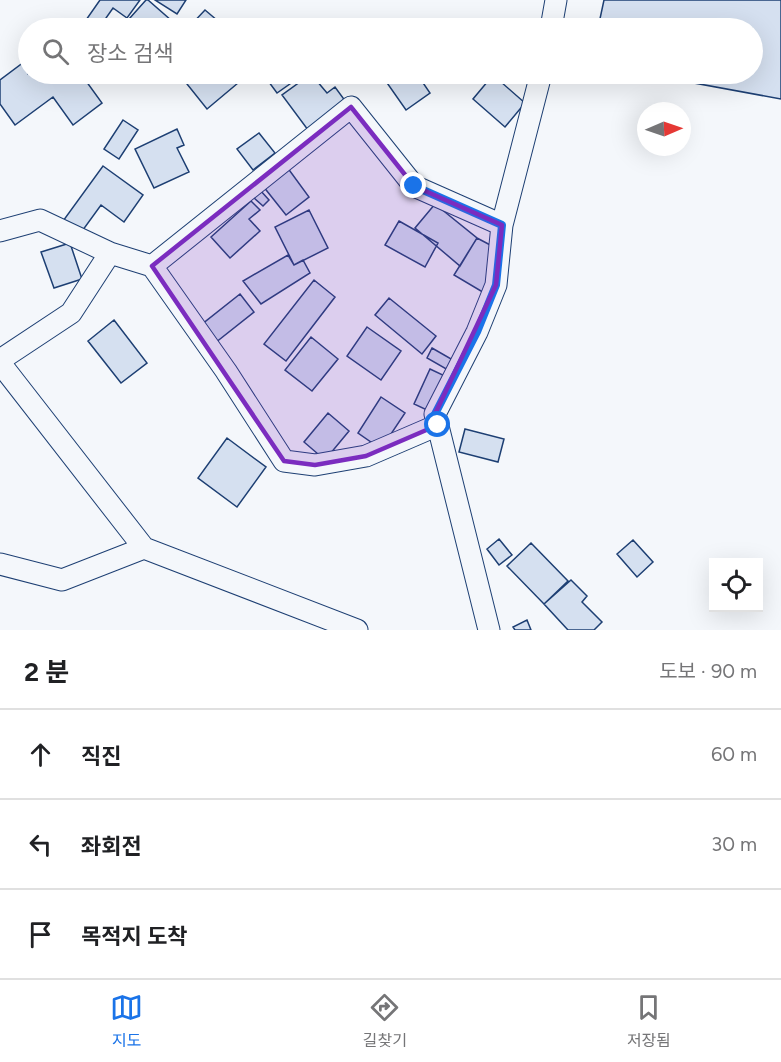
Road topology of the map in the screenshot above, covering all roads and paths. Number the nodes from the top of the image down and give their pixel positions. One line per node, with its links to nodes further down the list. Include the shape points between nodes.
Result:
1 (556, 0): 2 (street)
2 (553, 18)
3 (538, 84): 4 (street)
4 (502, 225): 7 (street, via 414,186 351,107); 9 (street, via 496,285 435,414)
5 (0, 231): 6 (street, via 40,220)
6 (110, 253): 7 (street); 8 (street, via 71,313)
7 (152, 266): 9 (street, via 284,461 315,465 366,456)
8 (0, 361): 10 (street)
9 (438, 425): 13 (street)
10 (144, 549): 11 (street, via 62,580); 12 (street)
11 (0, 564)
12 (357, 630)
13 (489, 630)

